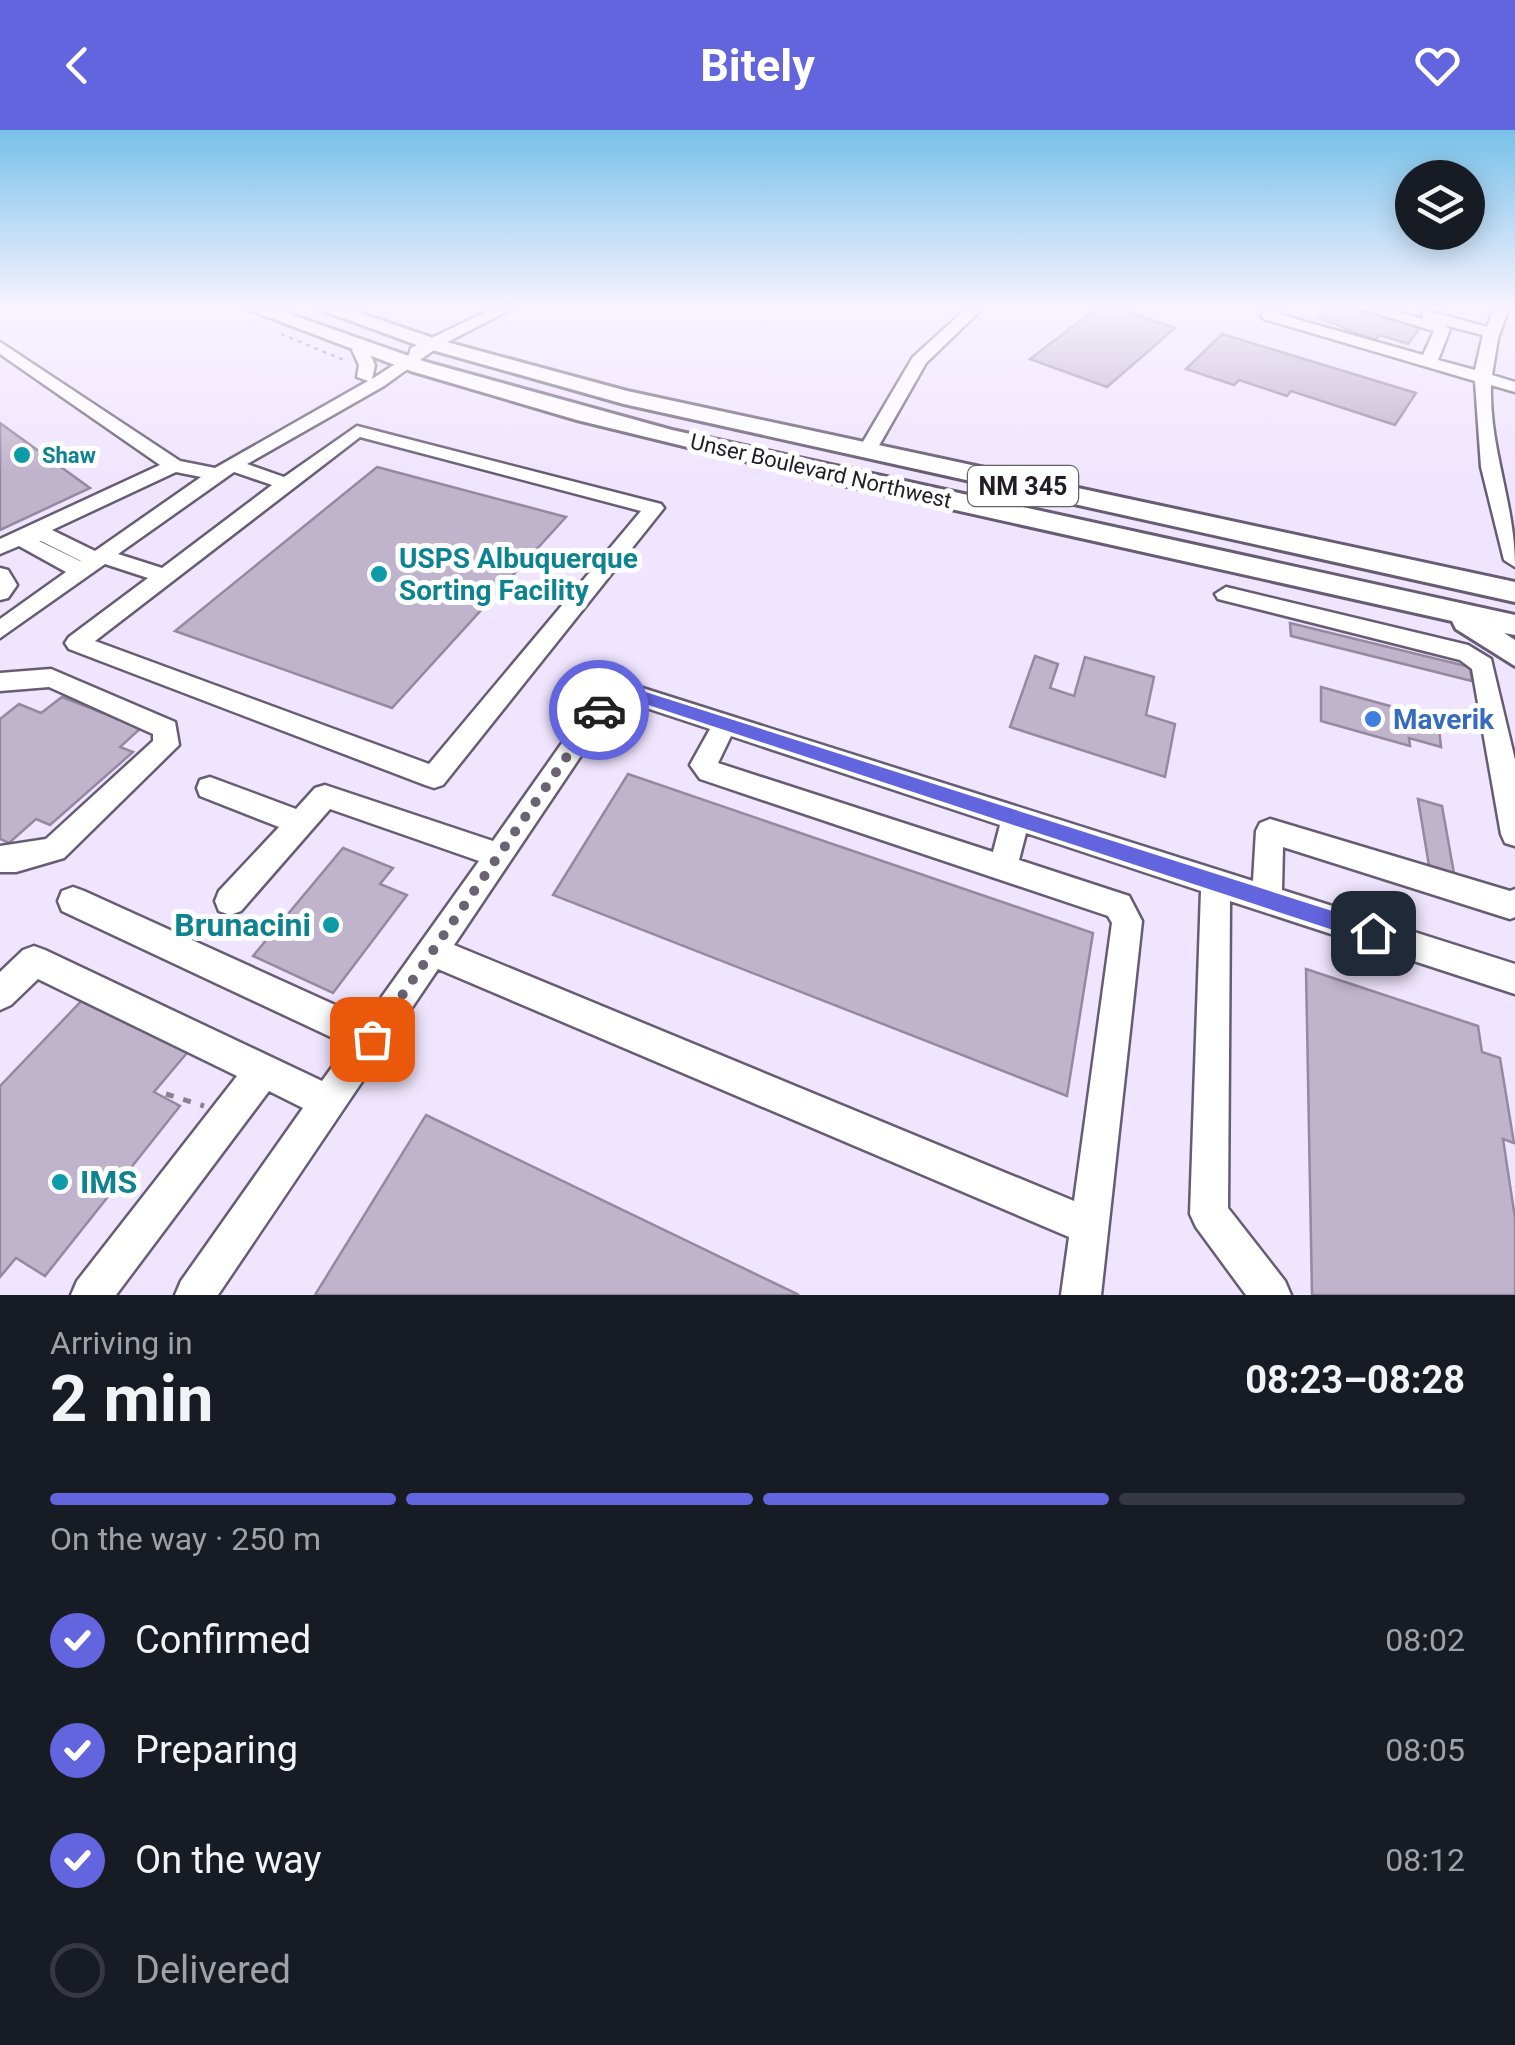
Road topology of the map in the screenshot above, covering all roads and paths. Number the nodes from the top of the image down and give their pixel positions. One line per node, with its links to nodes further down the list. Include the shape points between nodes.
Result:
1 (22, 362): 15 (street)
2 (366, 362): 10 (street)
3 (398, 362): 10 (street)
4 (402, 362): 13 (street)
5 (432, 362): 27 (main road, Unser Boulevard Northwest / NM 345, via 600,419)
6 (493, 362): 14 (main road, Unser Boulevard Northwest / NM 345)
7 (918, 362): 14 (street)
8 (1426, 362): 11 (street)
9 (1487, 362): 11 (street)
10 (365, 377): 13 (street)
11 (1485, 380): 12 (street); 20 (street, via 1486,458)
12 (1515, 387)
13 (282, 434): 16 (street)
14 (866, 452): 24 (main road, Unser Boulevard Northwest / NM 345)
15 (174, 466): 16 (street); 18 (street)
16 (228, 470): 17 (street); 21 (street)
17 (286, 484): 23 (street); 23 (street, via 357,431 654,508 434,777 77,643)
18 (27, 534): 19 (street); 21 (street, via 29,545)
19 (0, 548)
20 (1515, 560)
21 (94, 562): 23 (street); 29 (street)
22 (0, 575): 25 (street, via 6,585)
23 (165, 576)
24 (1515, 592)
25 (0, 593)
26 (1226, 594): 34 (street, via 1468,653 1482,665)
27 (1440, 609): 28 (main road, Unser Boulevard Northwest / NM 345); 30 (main road)
28 (1515, 625)
29 (0, 630)
30 (1515, 655)
31 (0, 682): 39 (street, via 50,678 166,729 166,745 54,849)
32 (725, 724): 35 (street); 38 (street, via 614,688); 40 (street, via 703,764 709,771)
33 (210, 788): 36 (street)
34 (1513, 802): 37 (street)
35 (1016, 818): 40 (street); 41 (street)
36 (300, 824): 38 (street, via 325,796); 43 (street)
37 (1515, 834)
38 (498, 855): 46 (street)
39 (0, 859)
40 (1003, 868): 54 (street, via 1118,906 1127,921)
41 (1216, 882): 42 (street); 58 (street, via 1210,1214)
42 (1267, 899): 45 (street, via 1270,831); 47 (street)
43 (230, 901)
44 (73, 902): 49 (street)
45 (1515, 903)
46 (432, 951): 49 (street); 54 (street)
47 (1515, 979)
48 (0, 994): 50 (street, via 34,961)
49 (372, 1039): 52 (street)
50 (262, 1071): 52 (street); 55 (street)
51 (166, 1094): 53 (path, via 201,1102)
52 (328, 1102): 56 (street)
53 (205, 1120)
54 (1089, 1226): 57 (street)
55 (91, 1295)
56 (195, 1295)
57 (1081, 1295)
58 (1271, 1295)

